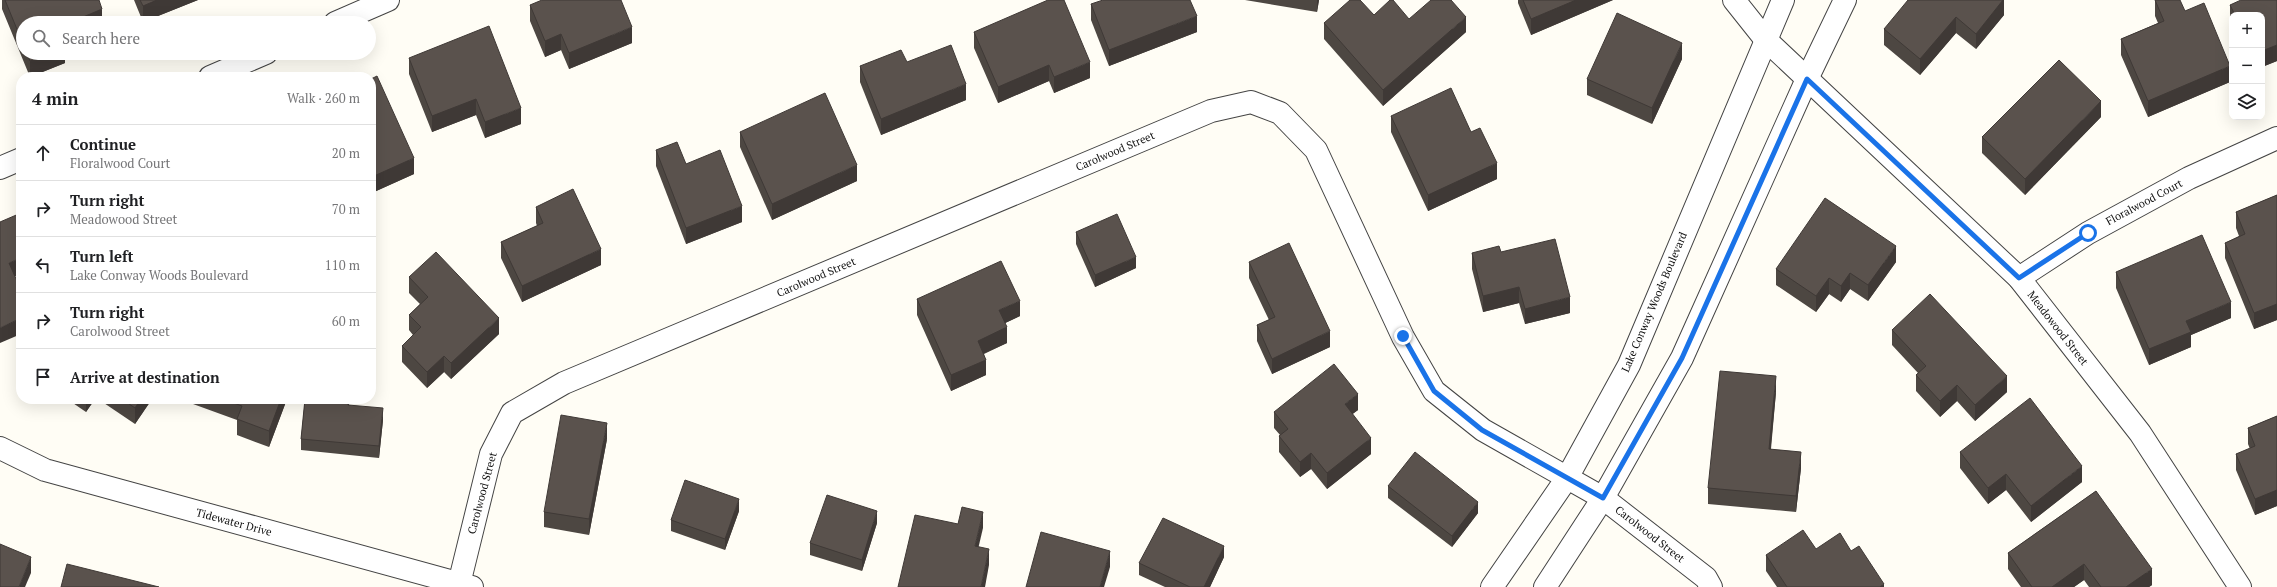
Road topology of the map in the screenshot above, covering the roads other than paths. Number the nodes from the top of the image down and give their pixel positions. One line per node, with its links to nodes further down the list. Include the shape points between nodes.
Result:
1 (388, 0): 5 (street)
2 (1734, 0): 6 (street, Meadowood Street)
3 (1783, 0): 6 (street, Lake Conway Woods Boulevard)
4 (1845, 0): 9 (street)
5 (351, 16)
6 (1765, 39): 9 (street, Meadowood Street); 15 (street, Lake Conway Woods Boulevard, via 1629,365)
7 (250, 60): 8 (street)
8 (222, 72)
9 (1807, 79): 13 (street, Meadowood Street); 16 (street, via 1682,358)
10 (2277, 138): 13 (street, Floralwood Court, via 2182,182 2088,233)
11 (16, 161): 12 (street)
12 (0, 168)
13 (2019, 278): 21 (street, Meadowood Street, via 2140,433)
14 (0, 448): 17 (street, Tidewater Drive, via 46,470)
15 (1567, 478): 16 (street, Carolwood Street); 17 (street, Carolwood Street, via 1482,430 1434,391 1403,336 1316,150 1280,113 1251,102 1211,111 564,383 512,412 491,454); 18 (street, Lake Conway Woods Boulevard)
16 (1603, 498): 19 (street); 20 (street, Carolwood Street, via 1706,578)
17 (465, 585)
18 (1492, 587)
19 (1545, 587)
20 (1711, 587)
21 (2240, 587)

